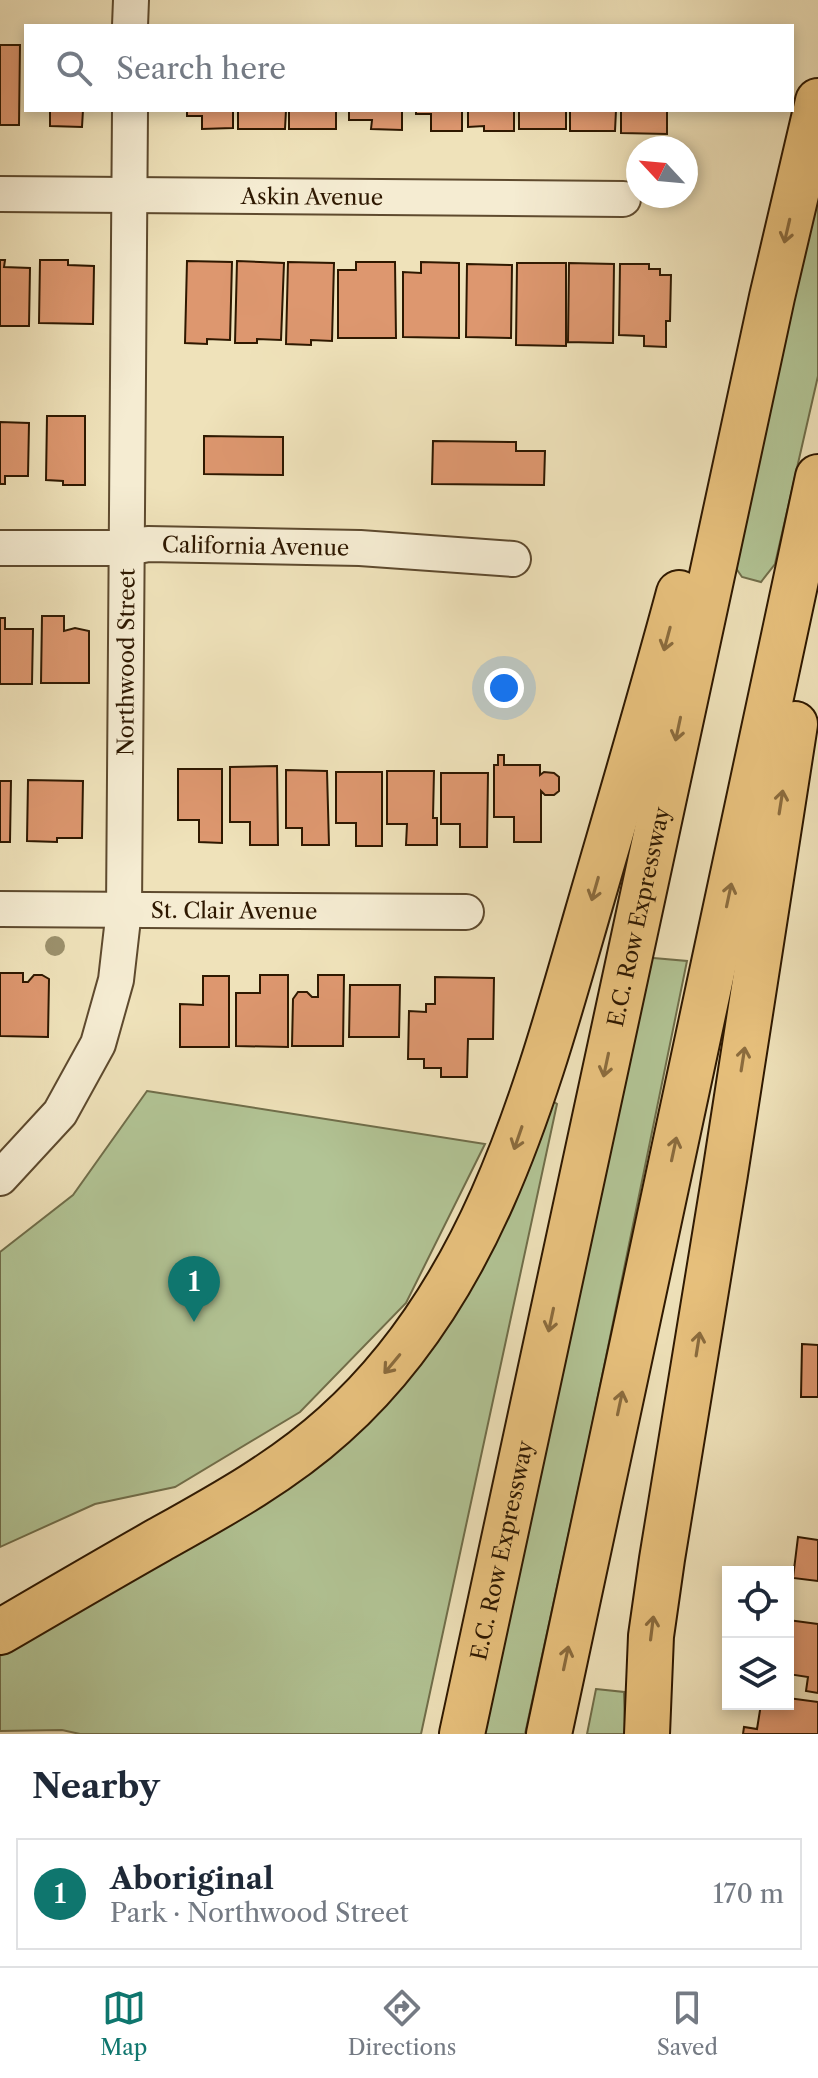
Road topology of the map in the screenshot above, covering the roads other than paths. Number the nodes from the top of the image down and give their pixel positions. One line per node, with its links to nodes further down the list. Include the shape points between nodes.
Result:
1 (131, 0): 2 (street)
2 (130, 24)
3 (818, 101): 8 (highway, E.C. Row Expressway, one-way to 8)
4 (130, 112): 6 (street, Northwood Street)
5 (0, 194): 6 (street, Askin Avenue)
6 (129, 195): 7 (street, Askin Avenue); 11 (street, Northwood Street)
7 (623, 199)
8 (772, 297): 18 (highway, one-way to 18, via 689,558 531,1102 490,1208 444,1292 372,1388 292,1460); 19 (highway, E.C. Row Expressway, one-way to 19)
9 (818, 477): 20 (highway, one-way to 9)
10 (0, 548): 11 (street, California Avenue)
11 (127, 548): 12 (street, California Avenue, via 360,548); 15 (street, Northwood Street)
12 (513, 559)
13 (818, 572): 21 (highway, one-way to 13, via 651,1636 662,1559)
14 (0, 909): 15 (street, St. Clair Avenue)
15 (124, 910): 16 (street, St. Clair Avenue); 17 (street, Northwood Street, via 116,980 98,1044 60,1113)
16 (466, 912)
17 (0, 1178)
18 (0, 1632)
19 (462, 1734)
20 (549, 1734)
21 (647, 1734)

